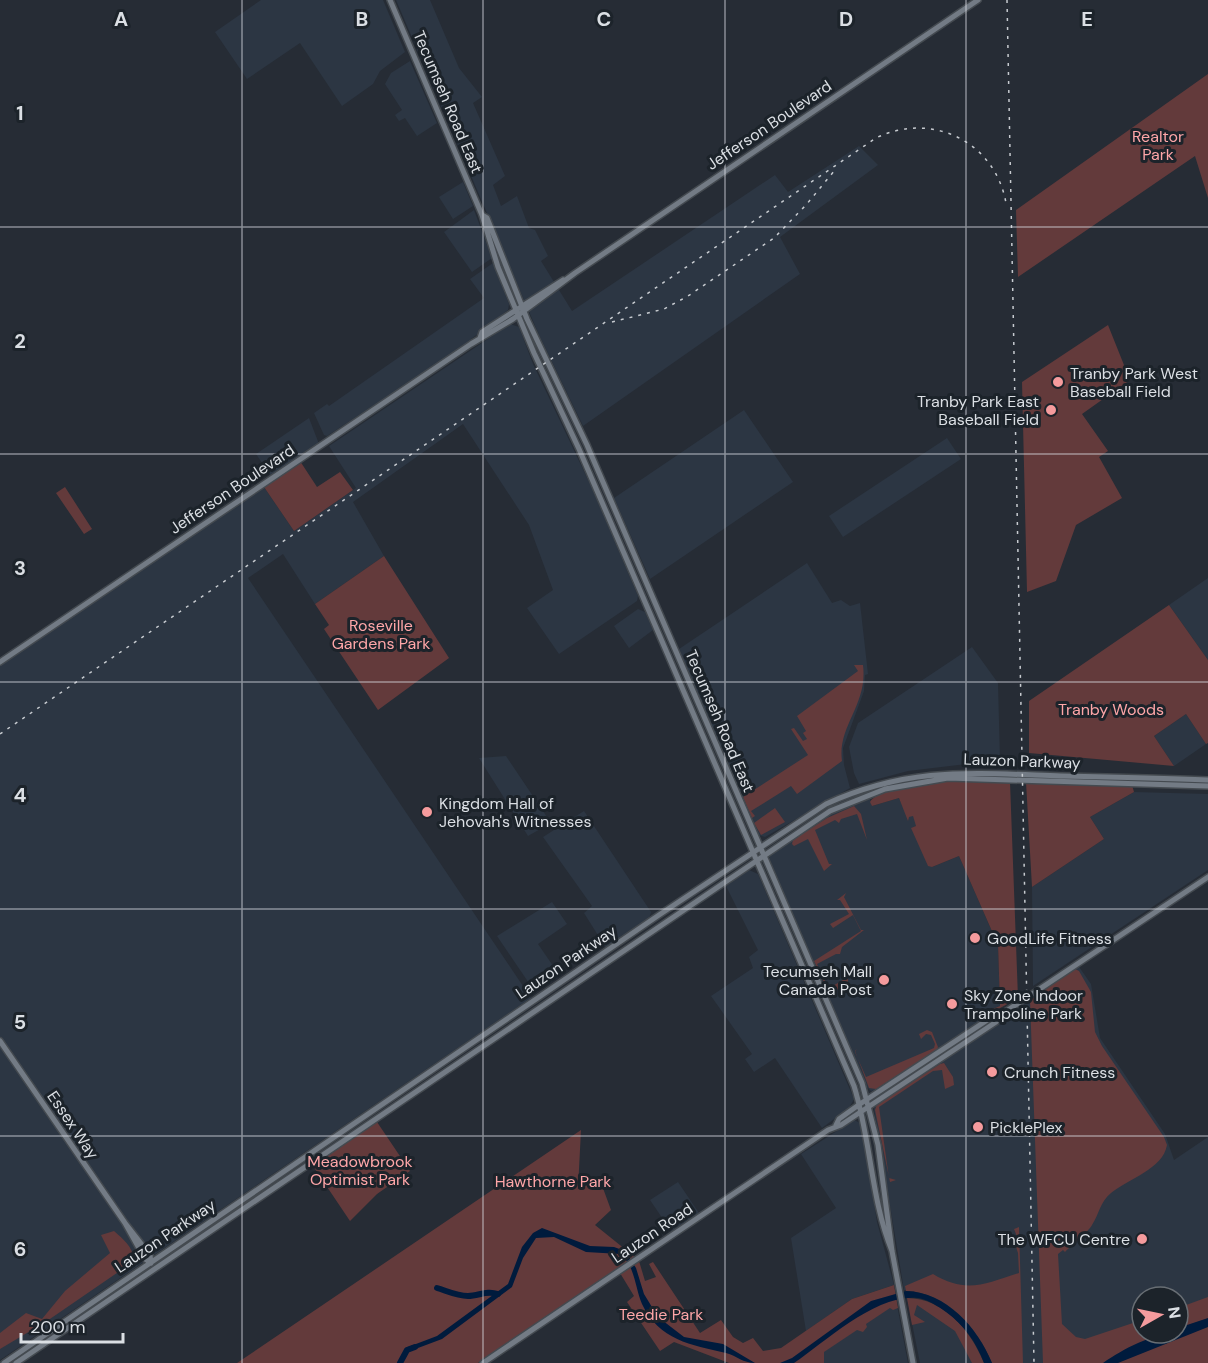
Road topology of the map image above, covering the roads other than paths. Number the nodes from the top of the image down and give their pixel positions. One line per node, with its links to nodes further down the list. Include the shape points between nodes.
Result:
1 (390, 0): 3 (main road, Tecumseh Road East)
2 (978, 0): 4 (main road, Jefferson Boulevard)
3 (482, 215): 4 (main road, Tecumseh Road East); 5 (main road, Tecumseh Road East)
4 (523, 308): 5 (main road, Jefferson Boulevard); 9 (main road, Tecumseh Road East, via 587,445)
5 (517, 312): 6 (main road, Jefferson Boulevard, via 482,332 480,338); 10 (main road, Tecumseh Road East)
6 (0, 662)
7 (1208, 780): 9 (main road, Lauzon Parkway, via 971,772 912,776 855,791 826,804)
8 (1208, 786): 11 (main road, Lauzon Parkway, via 971,777 913,783 830,811)
9 (760, 847): 10 (main road, Lauzon Parkway); 11 (main road, Tecumseh Road East)
10 (753, 852): 12 (main road, Tecumseh Road East); 20 (main road, Lauzon Parkway)
11 (763, 855): 12 (main road, Lauzon Parkway); 15 (main road, Tecumseh Road East)
12 (756, 859): 16 (main road, Tecumseh Road East); 22 (main road, Lauzon Parkway)
13 (1208, 877): 15 (main road, Lauzon Road)
14 (0, 1041): 20 (main road, Essex Way, via 150,1256)
15 (868, 1102): 16 (main road, Lauzon Road); 17 (main road, Lauzon Road); 19 (main road, Tecumseh Road East, via 878,1145)
16 (860, 1104): 17 (main road, Tecumseh Road East); 18 (main road, Lauzon Road)
17 (862, 1111): 18 (main road, Lauzon Road); 19 (main road, Tecumseh Road East, via 883,1226)
18 (836, 1125): 23 (main road, Lauzon Road)
19 (892, 1251): 24 (main road, Tecumseh Road East)
20 (151, 1263): 21 (main road, Lauzon Parkway)
21 (4, 1363)
22 (16, 1363)
23 (483, 1363)
24 (913, 1363)

